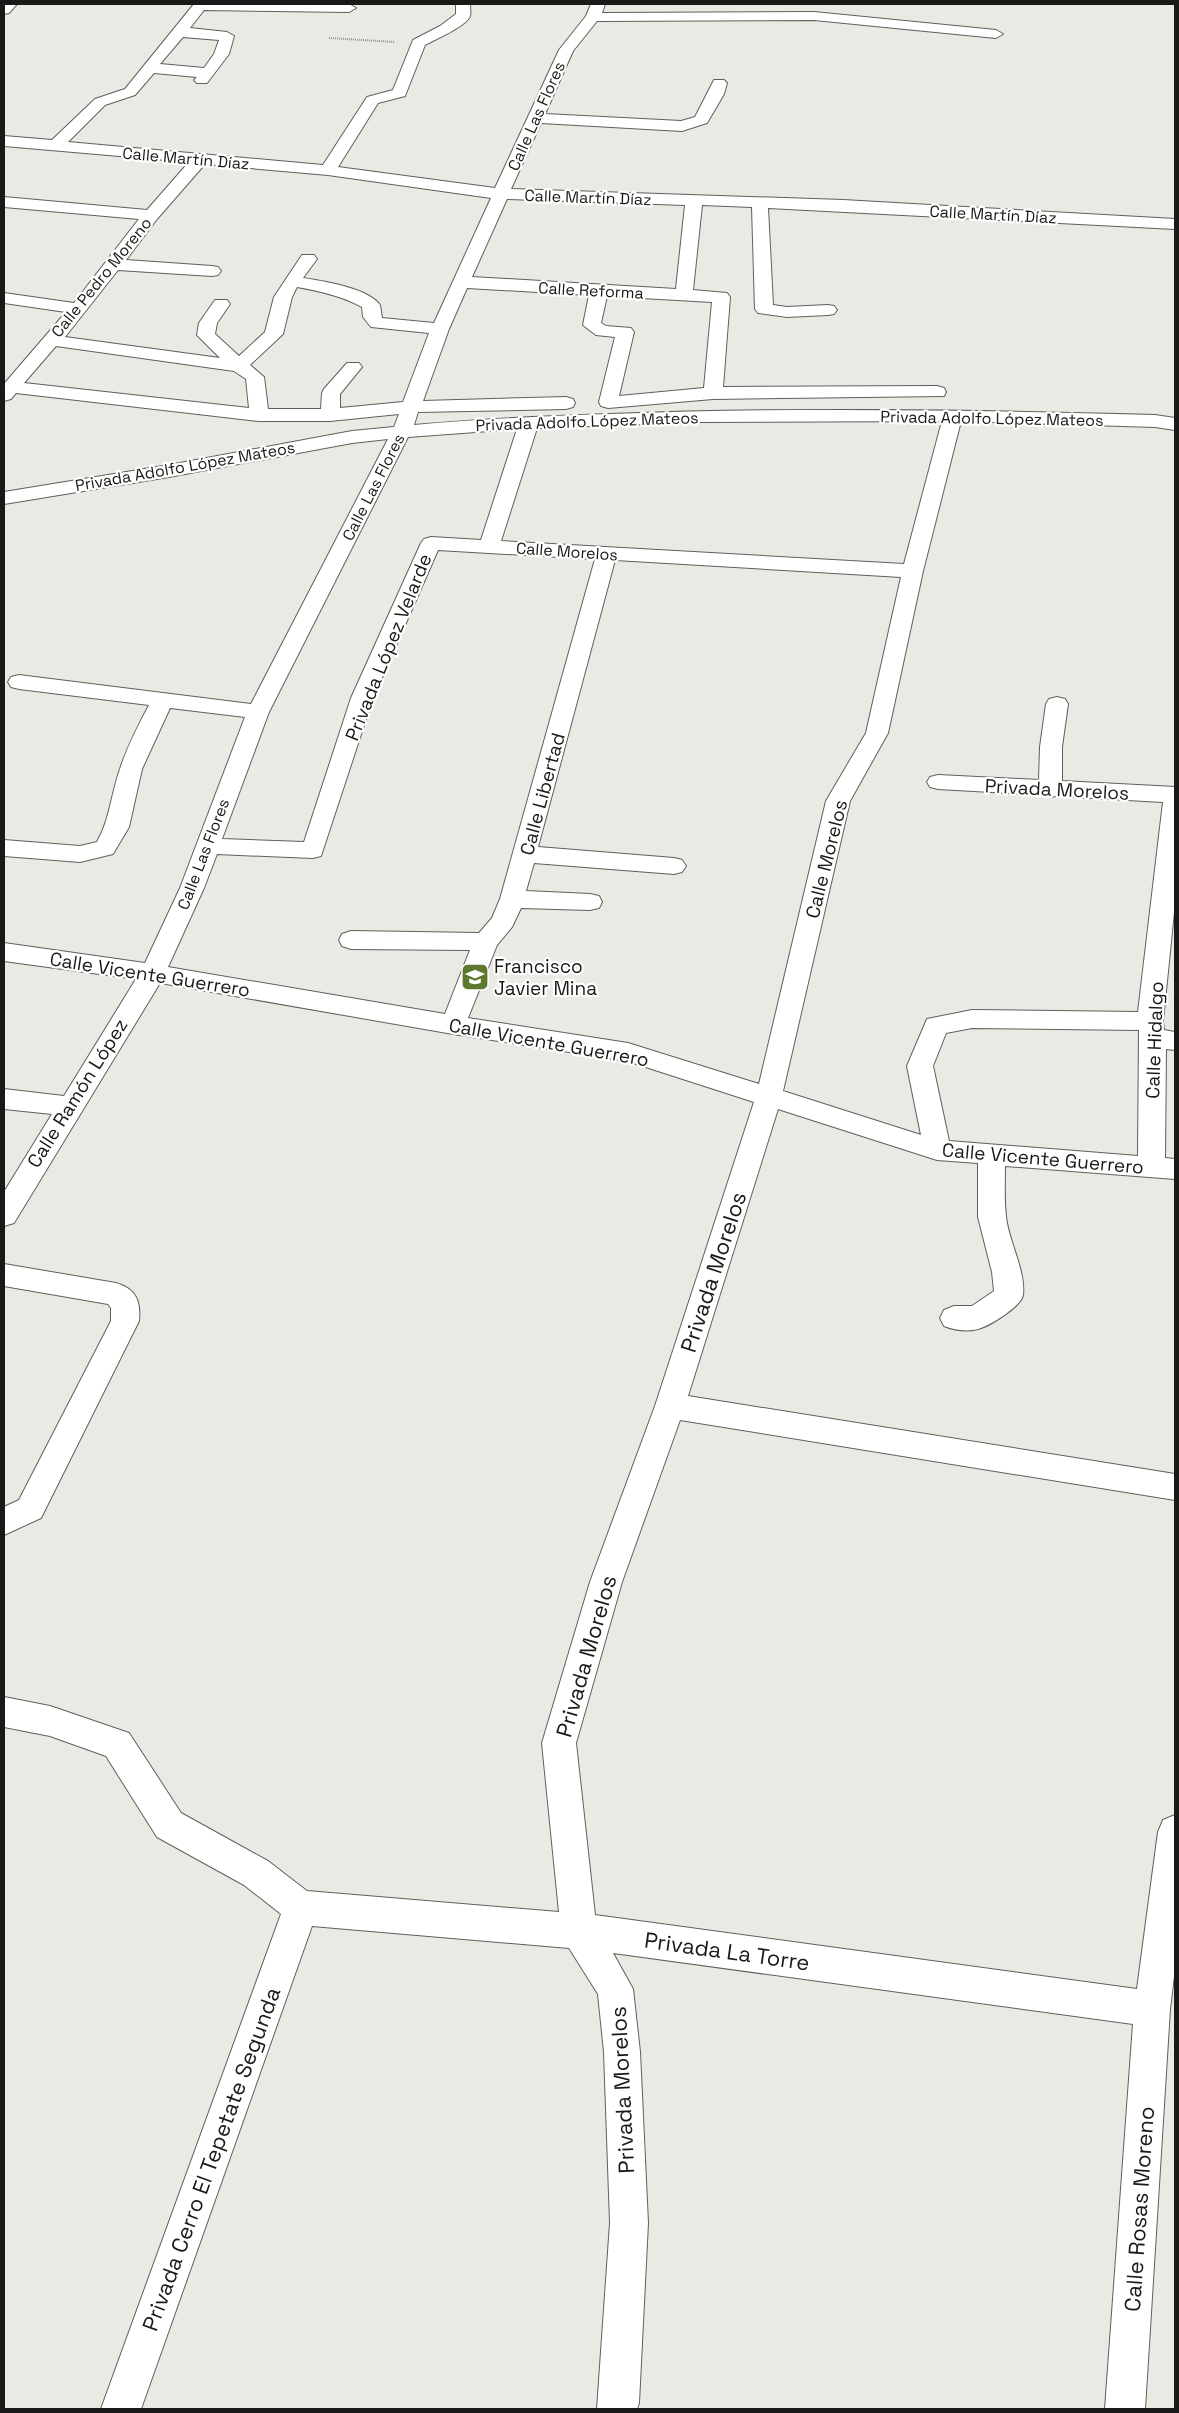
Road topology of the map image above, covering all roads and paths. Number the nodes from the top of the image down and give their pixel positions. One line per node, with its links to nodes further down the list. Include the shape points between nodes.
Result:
1 (10, 4): 5 (street)
2 (463, 4): 10 (street, via 463,16)
3 (201, 5): 4 (street); 7 (street)
4 (349, 8)
5 (4, 10)
6 (596, 10): 8 (street, via 814,16); 13 (street, Calle Las Flores, via 566,50)
7 (179, 32): 11 (street); 11 (street, via 227,36 220,58 205,77)
8 (996, 34)
9 (329, 38): 10 (path)
10 (418, 43): 17 (street, via 400,93 372,100)
11 (149, 68): 15 (street, via 130,92 100,102)
12 (719, 82): 13 (street, via 716,94 700,120 682,126)
13 (534, 118): 18 (street, Calle Las Flores)
14 (4, 141): 15 (street, Calle Martín Díaz)
15 (55, 146): 16 (street, Calle Martín Díaz)
16 (200, 160): 17 (street, Calle Martín Díaz); 22 (street, Calle Pedro Moreno)
17 (328, 170): 18 (street, Calle Martín Díaz)
18 (501, 194): 20 (street, Calle Martín Díaz); 28 (street, Calle Las Flores)
19 (4, 202): 22 (street)
20 (694, 202): 21 (street, Calle Martín Díaz); 30 (street)
21 (760, 203): 23 (street, Calle Martín Díaz); 34 (street, via 764,309 787,312)
22 (151, 215): 25 (street, Calle Pedro Moreno)
23 (1175, 224)
24 (308, 259): 27 (street)
25 (113, 264): 26 (street); 33 (street, Calle Pedro Moreno)
26 (212, 271)
27 (292, 281): 35 (street, via 331,287 356,296 371,305 372,317 377,323); 37 (street, via 283,297 274,334)
28 (461, 282): 29 (street, Calle Reforma); 35 (street, Calle Las Flores)
29 (599, 290): 30 (street, Calle Reforma); 42 (street, via 592,325 602,331 625,332)
30 (684, 295): 41 (street, Calle Reforma, via 721,297)
31 (4, 298): 33 (street)
32 (222, 304): 37 (street, via 208,323 206,335)
33 (79, 309): 36 (street, Calle Pedro Moreno)
34 (828, 310)
35 (440, 329): 46 (street, Calle Las Flores)
36 (50, 340): 37 (street); 39 (street, Calle Pedro Moreno)
37 (239, 366): 45 (street, via 255,377)
38 (353, 367): 43 (street, via 331,393)
39 (7, 391): 45 (street)
40 (937, 392): 41 (street)
41 (713, 393): 42 (street)
42 (608, 402): 46 (street)
43 (330, 414): 45 (street); 46 (street)
44 (953, 415): 47 (street, Privada Adolfo López Mateos, via 701,416); 48 (street, Privada Adolfo López Mateos); 53 (street, Calle Morelos)
45 (259, 416)
46 (407, 418): 47 (street, Privada Adolfo López Mateos); 49 (street, Privada Adolfo López Mateos, via 352,436); 57 (street, Calle Las Flores)
47 (529, 422): 51 (street)
48 (1175, 424)
49 (4, 498)
50 (431, 543): 51 (street, Calle Morelos); 61 (street, Privada López Velarde, via 362,698 313,850)
51 (489, 546): 52 (street, Calle Morelos)
52 (607, 553): 53 (street, Calle Morelos); 63 (street, Calle Libertad)
53 (913, 571): 73 (street, Calle Morelos, via 877,733 838,801)
54 (19, 682): 55 (street)
55 (163, 700): 57 (street); 62 (street, via 131,770 117,827 105,848 80,854)
56 (1057, 704): 59 (street)
57 (258, 712): 61 (street, Calle Las Flores)
58 (938, 782): 59 (street, Privada Morelos)
59 (1050, 790): 60 (street, Privada Morelos)
60 (1175, 794): 72 (street, Calle Hidalgo)
61 (207, 846): 70 (street, Calle Las Flores, via 192,888)
62 (4, 848)
63 (525, 854): 64 (street); 65 (street, Calle Libertad)
64 (674, 866)
65 (512, 899): 66 (street); 68 (street, Calle Libertad, via 503,921)
66 (590, 902)
67 (351, 940): 68 (street)
68 (486, 942): 71 (street, Calle Libertad)
69 (4, 952): 70 (street, Calle Vicente Guerrero)
70 (152, 972): 71 (street, Calle Vicente Guerrero); 75 (street, Calle Ramón López)
71 (452, 1025): 73 (street, Calle Vicente Guerrero, via 628,1052)
72 (1159, 1033): 76 (street, via 972,1019 936,1026 920,1066); 78 (street, Calle Hidalgo)
73 (769, 1095): 76 (street, Calle Vicente Guerrero); 83 (street, Privada Morelos)
74 (4, 1099): 75 (street)
75 (69, 1106): 79 (street, Calle Ramón López)
76 (937, 1150): 77 (street, Calle Vicente Guerrero)
77 (991, 1154): 78 (street, Calle Vicente Guerrero); 82 (street, via 992,1216 1009,1296 977,1318)
78 (1163, 1168)
79 (12, 1186): 80 (street, Calle Ramón López)
80 (4, 1215)
81 (4, 1275): 85 (street, via 116,1294 126,1305 125,1321 30,1509)
82 (954, 1318)
83 (670, 1406): 84 (street); 89 (street, Privada Morelos, via 606,1582 559,1743)
84 (1175, 1487)
85 (4, 1522)
86 (4, 1712): 88 (street, via 50,1721 117,1744 169,1825 256,1872)
87 (1175, 1832): 90 (street, Calle Rosas Moreno)
88 (300, 1908): 89 (street, Privada La Torre); 91 (street, Privada Cerro El Tepetate Segunda)
89 (579, 1930): 90 (street, Privada La Torre); 92 (street, Privada Morelos, via 616,1989 622,2052 629,2222)
90 (1152, 2009): 93 (street, Calle Rosas Moreno)
91 (120, 2409)
92 (617, 2409)
93 (1125, 2409)

